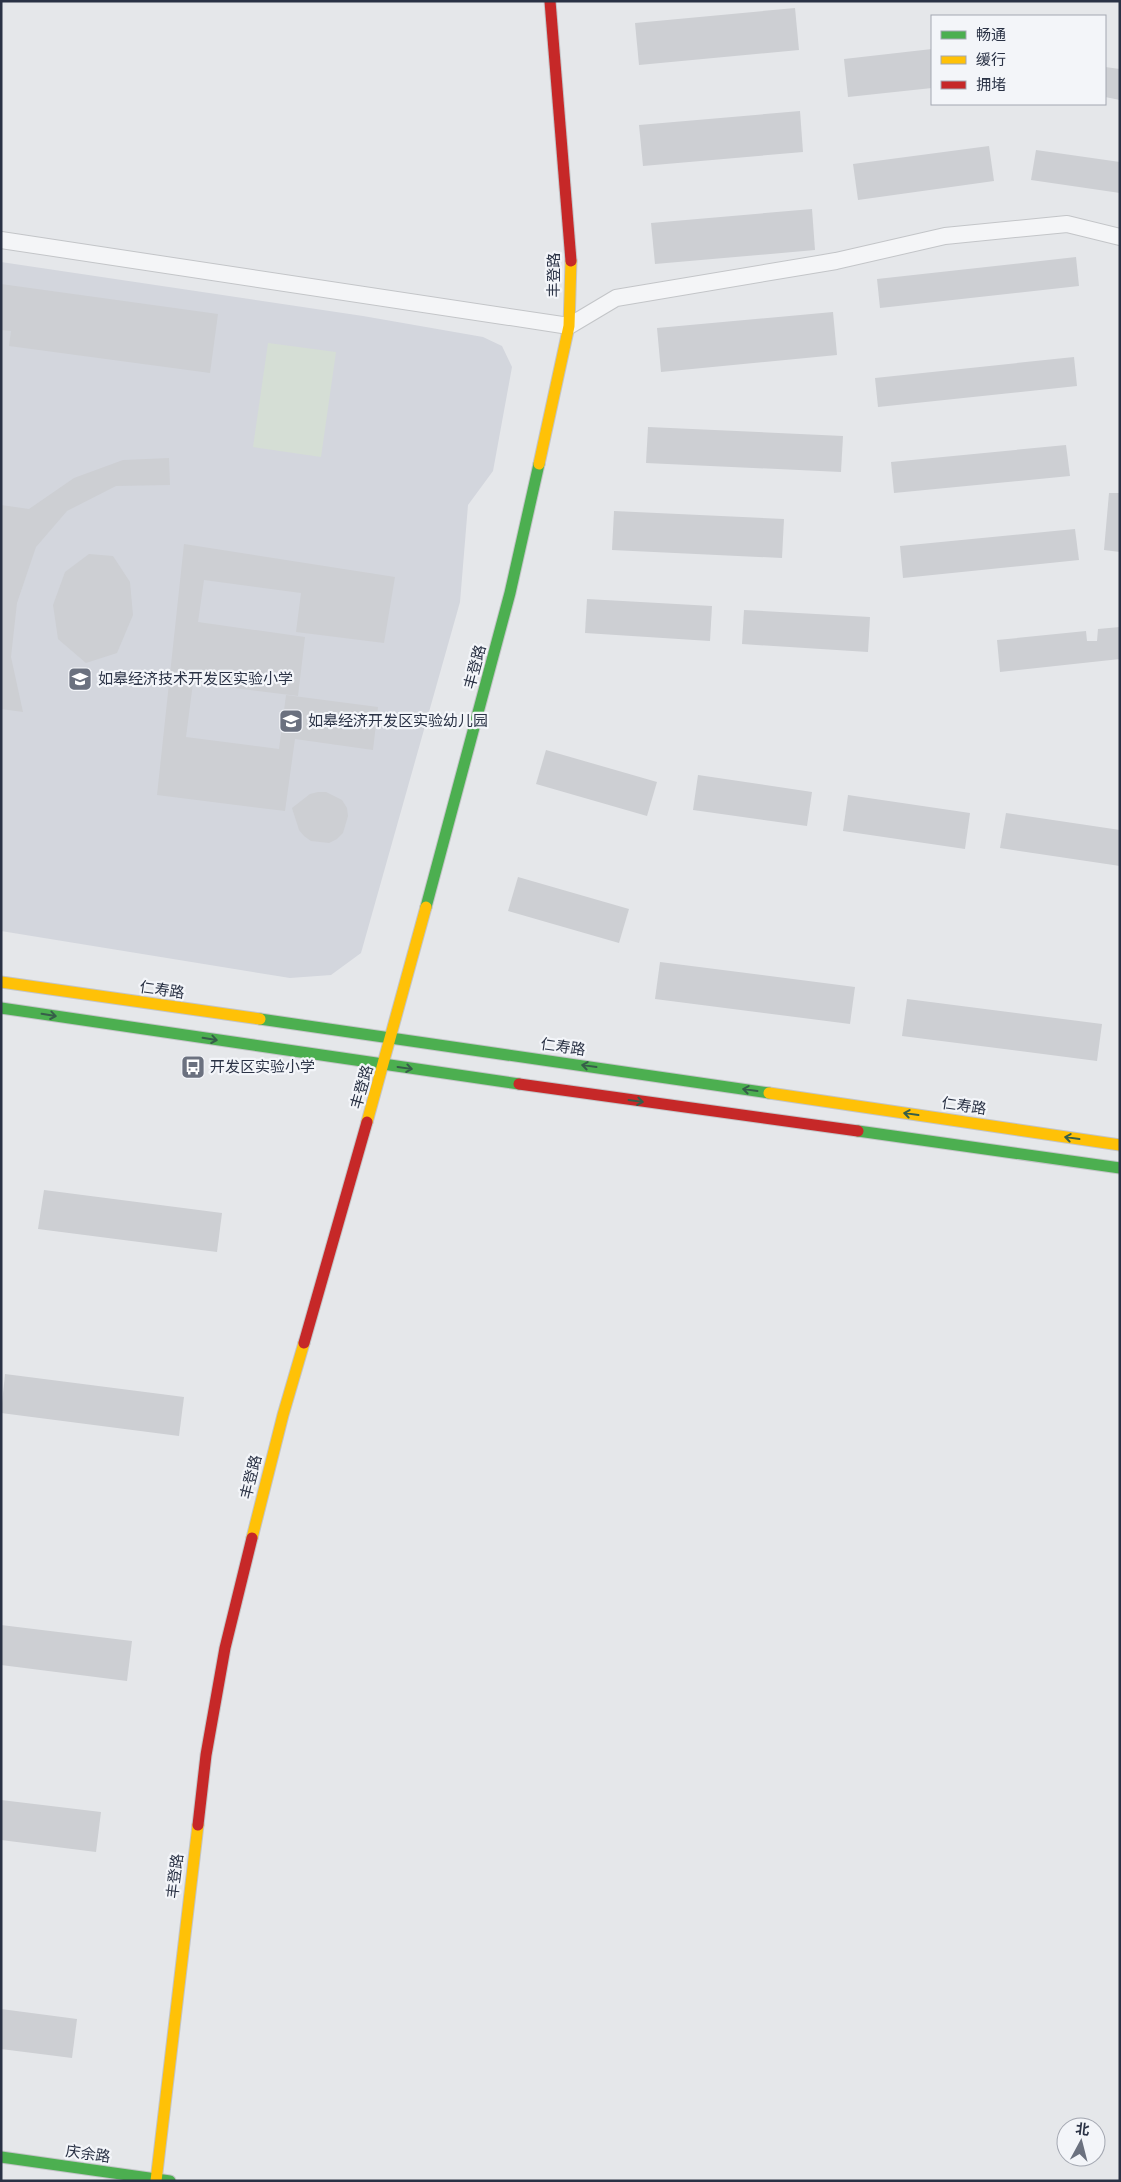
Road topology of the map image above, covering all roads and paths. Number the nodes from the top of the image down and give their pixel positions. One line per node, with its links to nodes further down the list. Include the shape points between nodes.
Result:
1 (550, 1): 4 (street, 丰登路, via 571,264)
2 (1120, 237): 4 (street, via 1067,224 945,236 836,261 616,298)
3 (1, 240): 4 (street)
4 (569, 326): 7 (street, 丰登路, via 510,593)
5 (1, 982): 7 (street, 仁寿路)
6 (1, 1008): 8 (street, one-way to 8)
7 (392, 1036): 8 (street, 丰登路); 9 (street, 仁寿路, one-way to 7)
8 (384, 1065): 10 (street, one-way to 10); 12 (street, 丰登路, via 283,1414 225,1648 206,1755)
9 (1120, 1145)
10 (1120, 1168)
11 (1, 2157): 12 (street, 庆余路)
12 (156, 2180): 13 (street, 庆余路)
13 (171, 2181)

